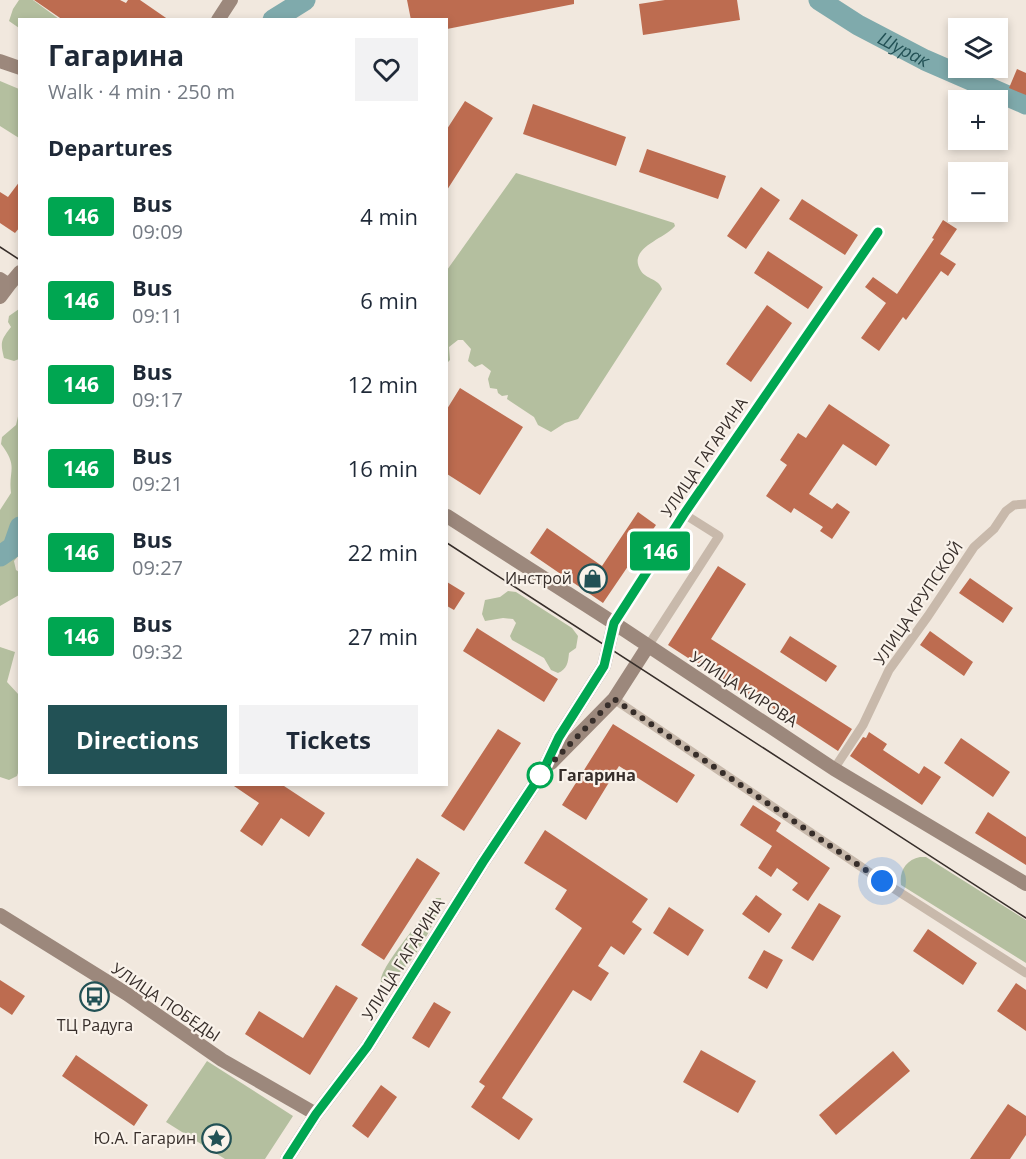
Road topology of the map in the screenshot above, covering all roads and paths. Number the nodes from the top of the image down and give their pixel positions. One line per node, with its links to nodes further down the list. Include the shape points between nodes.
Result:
1 (231, 0): 2 (street)
2 (219, 18)
3 (0, 61): 4 (street)
4 (18, 67)
5 (878, 232): 10 (street, УЛИЦА ГАГАРИНА)
6 (18, 273): 7 (street)
7 (4, 282): 8 (street)
8 (0, 297)
9 (1026, 504): 15 (street, УЛИЦА КРУПСКОЙ, via 1014,505 1006,511 974,547 889,670 863,725)
10 (684, 514): 12 (street, УЛИЦА ГАГАРИНА); 13 (street, УЛИЦА ГАГАРИНА, via 719,536)
11 (448, 517): 12 (street, УЛИЦА КИРОВА)
12 (614, 623): 13 (street, УЛИЦА КИРОВА); 16 (street, УЛИЦА ГАГАРИНА, via 604,666 559,737)
13 (648, 646): 14 (street, УЛИЦА ГАГАРИНА); 15 (street, УЛИЦА КИРОВА)
14 (614, 699): 16 (street, УЛИЦА ГАГАРИНА); 19 (street, via 882,881)
15 (834, 768): 17 (street, УЛИЦА КИРОВА)
16 (542, 773): 20 (street, УЛИЦА ГАГАРИНА, via 367,1047)
17 (1026, 884)
18 (0, 915): 20 (street, УЛИЦА ПОБЕДЫ, via 127,994 222,1060)
19 (1026, 973)
20 (316, 1114): 21 (street, УЛИЦА ГАГАРИНА)
21 (287, 1159)

